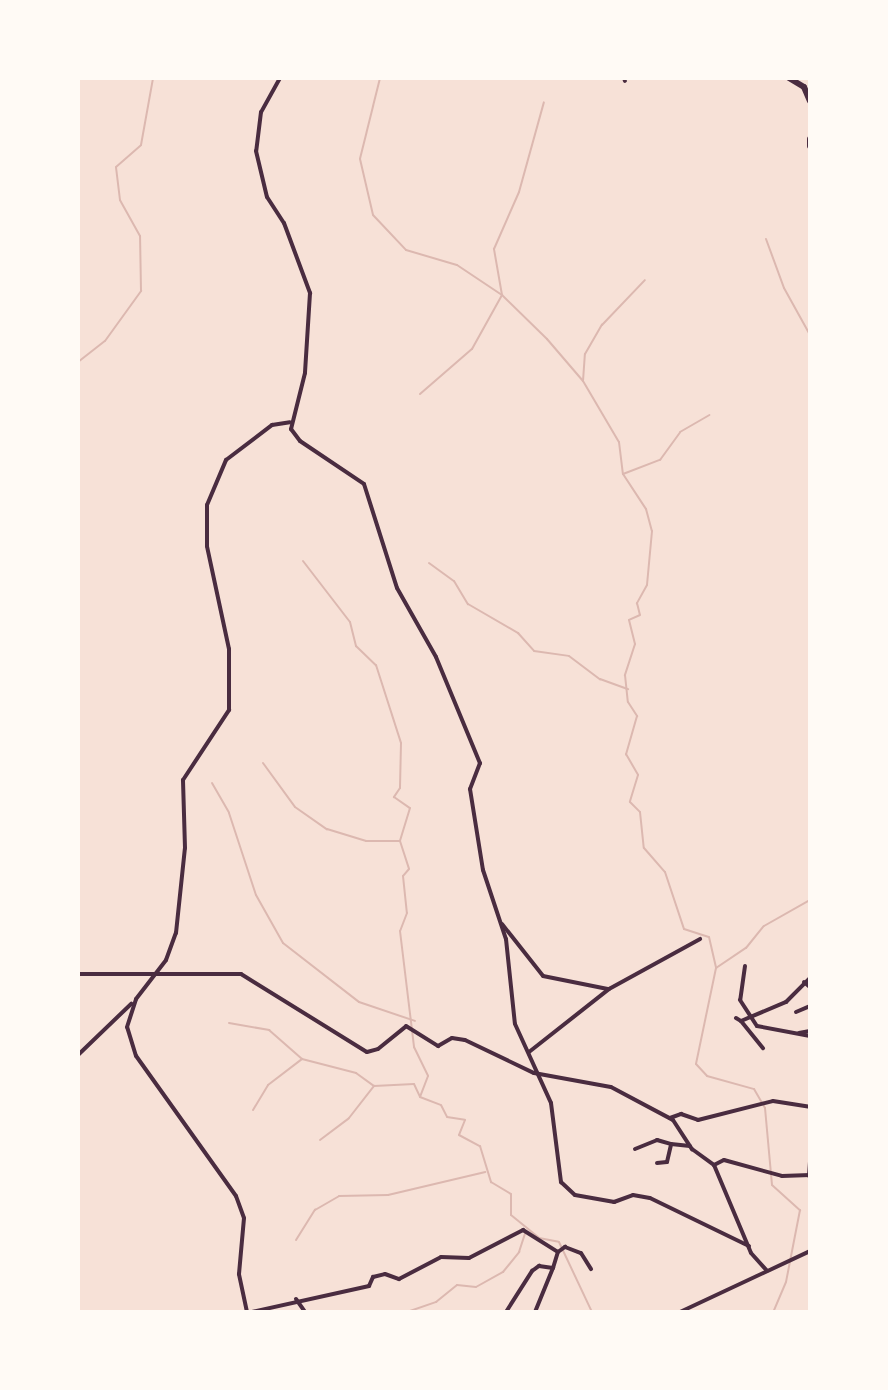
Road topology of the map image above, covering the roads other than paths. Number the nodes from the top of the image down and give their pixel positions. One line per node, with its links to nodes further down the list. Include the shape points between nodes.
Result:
1 (280, 78): 6 (street, via 261,112 256,151 267,197 284,223 310,293 305,374)
2 (789, 78): 3 (highway, via 804,87)
3 (810, 101)
4 (810, 139): 5 (highway)
5 (810, 146)
6 (290, 422): 7 (street, via 300,441 359,478 369,494 397,588 436,657 480,764 470,782 473,809 483,870); 10 (street, via 272,425 226,460 207,505 207,546 229,650 229,710 183,780 180,910)
7 (501, 923): 15 (street, via 543,976); 26 (street, via 512,972 513,1014)
8 (700, 939): 15 (street)
9 (745, 966): 19 (street, via 740,1000)
10 (157, 973): 11 (street); 16 (street); 28 (street, via 241,974 367,1052 378,1049 406,1026 438,1046 452,1038 465,1040)
11 (78, 974)
12 (810, 978): 13 (street)
13 (804, 982): 14 (street); 19 (street, via 786,1002)
14 (810, 987)
15 (609, 989): 26 (street)
16 (136, 999): 27 (street, via 113,1027); 45 (street, via 128,1039 229,1184 244,1218 239,1274)
17 (810, 1006): 18 (street)
18 (796, 1012)
19 (751, 1017): 21 (street); 23 (street, via 764,1030 769,1024)
20 (736, 1018): 21 (street)
21 (741, 1021): 25 (street)
22 (810, 1031): 23 (street)
23 (795, 1034): 24 (street)
24 (810, 1036)
25 (763, 1048)
26 (529, 1052): 28 (street)
27 (78, 1055)
28 (539, 1072): 30 (street, via 604,1084); 38 (street, via 551,1103 566,1191 614,1202 633,1195 650,1198)
29 (810, 1107): 30 (street, via 773,1101 698,1120 681,1114)
30 (669, 1118): 32 (street)
31 (671, 1144): 32 (street); 33 (street, via 657,1140); 35 (street, via 666,1162)
32 (690, 1146): 36 (street)
33 (635, 1149)
34 (810, 1161): 37 (street)
35 (657, 1163)
36 (714, 1165): 37 (street, via 724,1160 782,1176); 38 (street)
37 (809, 1176)
38 (749, 1246): 43 (street)
39 (810, 1251): 43 (street)
40 (558, 1252): 41 (street); 42 (street, via 575,1250); 44 (street, via 523,1230 469,1258 441,1257 399,1279 385,1274 373,1277 369,1286)
41 (553, 1268): 47 (street, via 539,1266 532,1271); 48 (street)
42 (591, 1269)
43 (767, 1271): 49 (street)
44 (296, 1299): 45 (street); 46 (street)
45 (250, 1312)
46 (305, 1312)
47 (506, 1312)
48 (535, 1312)
49 (680, 1312)

